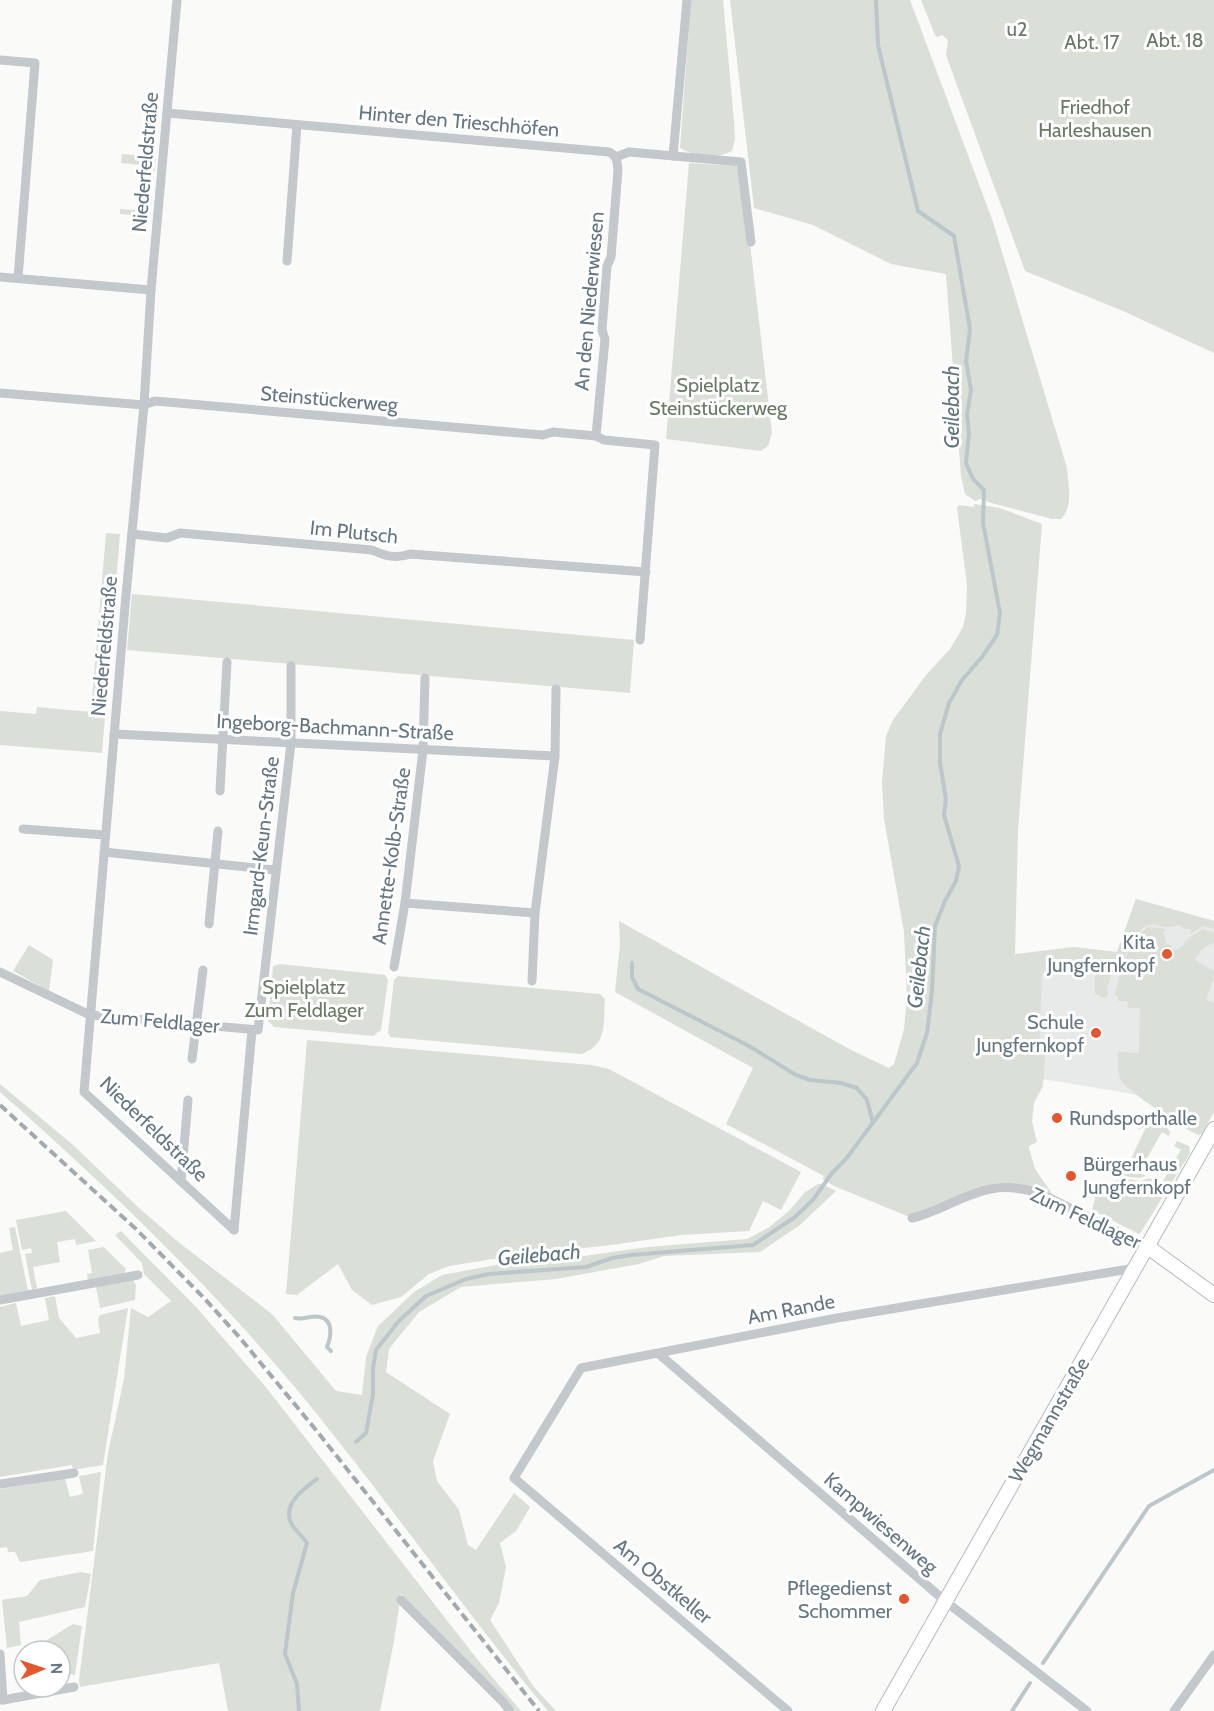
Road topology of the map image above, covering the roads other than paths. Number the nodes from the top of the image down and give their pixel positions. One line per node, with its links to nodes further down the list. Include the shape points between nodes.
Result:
1 (177, 0): 4 (street, Niederfeldstraße)
2 (687, 0): 6 (street)
3 (0, 60): 11 (street, via 35,63)
4 (167, 113): 5 (street, Hinter den Trieschhöfen); 12 (street, Niederfeldstraße)
5 (297, 125): 7 (street, Hinter den Trieschhöfen, via 609,152); 9 (street)
6 (673, 156): 7 (street, Hinter den Trieschhöfen, via 628,152); 8 (street, Hinter den Trieschhöfen, via 741,162)
7 (616, 158): 15 (street, An den Niederwiesen)
8 (751, 242)
9 (287, 261)
10 (0, 277): 11 (street)
11 (18, 279): 12 (street)
12 (151, 290): 14 (street, Niederfeldstraße)
13 (0, 393): 14 (street, Steinstückerweg)
14 (144, 405): 15 (street, Steinstückerweg, via 155,401 543,435 553,432); 16 (street, Niederfeldstraße)
15 (596, 436): 17 (street, Steinstückerweg, via 655,445)
16 (132, 534): 17 (street, Im Plutsch, via 167,538 180,533 372,550 384,556 410,554); 23 (street, Niederfeldstraße)
17 (646, 572): 18 (street)
18 (640, 640)
19 (227, 662): 24 (street)
20 (291, 666): 25 (street, Irmgard-Keun-Straße)
21 (425, 678): 26 (street, Annette-Kolb-Straße)
22 (556, 689): 27 (street)
23 (114, 734): 24 (street, Ingeborg-Bachmann-Straße); 31 (street, Niederfeldstraße)
24 (223, 740): 25 (street, Ingeborg-Bachmann-Straße); 28 (street)
25 (291, 743): 26 (street, Ingeborg-Bachmann-Straße); 34 (street, Irmgard-Keun-Straße)
26 (423, 750): 27 (street, Ingeborg-Bachmann-Straße); 35 (street, Annette-Kolb-Straße)
27 (555, 756): 36 (street)
28 (220, 791)
29 (23, 829): 31 (street)
30 (218, 831): 33 (street)
31 (105, 835): 32 (street, Niederfeldstraße)
32 (104, 852): 33 (street); 42 (street, Niederfeldstraße)
33 (216, 864): 34 (street); 37 (street)
34 (276, 870): 44 (street, Irmgard-Keun-Straße)
35 (405, 903): 36 (street); 38 (street, Annette-Kolb-Straße)
36 (535, 914): 41 (street)
37 (209, 924)
38 (394, 967)
39 (203, 970): 43 (street)
40 (0, 972): 42 (street, Zum Feldlager)
41 (532, 981)
42 (90, 1015): 43 (street, Zum Feldlager); 48 (street, Niederfeldstraße, via 84,1092)
43 (195, 1024): 44 (street, Zum Feldlager); 45 (street)
44 (255, 1030): 50 (street, Irmgard-Keun-Straße)
45 (192, 1059)
46 (188, 1100): 48 (street)
47 (1214, 1129): 51 (street, Wegmannstraße)
48 (181, 1181): 50 (street, Niederfeldstraße)
49 (912, 1218): 51 (street, Zum Feldlager, via 991,1188 1024,1189 1042,1194)
50 (234, 1230)
51 (1148, 1247): 52 (street, Wegmannstraße); 54 (street, Zum Feldlager)
52 (1135, 1268): 56 (street, Am Rande, via 837,1318); 61 (street, Wegmannstraße)
53 (138, 1275): 55 (street)
54 (1214, 1295)
55 (0, 1300)
56 (659, 1354): 58 (street, Am Rande, via 581,1368); 61 (street, Kampwiesenweg)
57 (74, 1473): 59 (street)
58 (514, 1478): 67 (street, Am Obstkeller)
59 (0, 1484)
60 (401, 1600): 66 (street)
61 (945, 1601): 68 (street, Wegmannstraße); 69 (street, Kampwiesenweg)
62 (0, 1654): 65 (street)
63 (1214, 1655): 70 (street)
64 (74, 1687): 65 (street)
65 (1, 1700)
66 (510, 1711)
67 (788, 1711)
68 (883, 1711)
69 (1087, 1711)
70 (1174, 1711)

